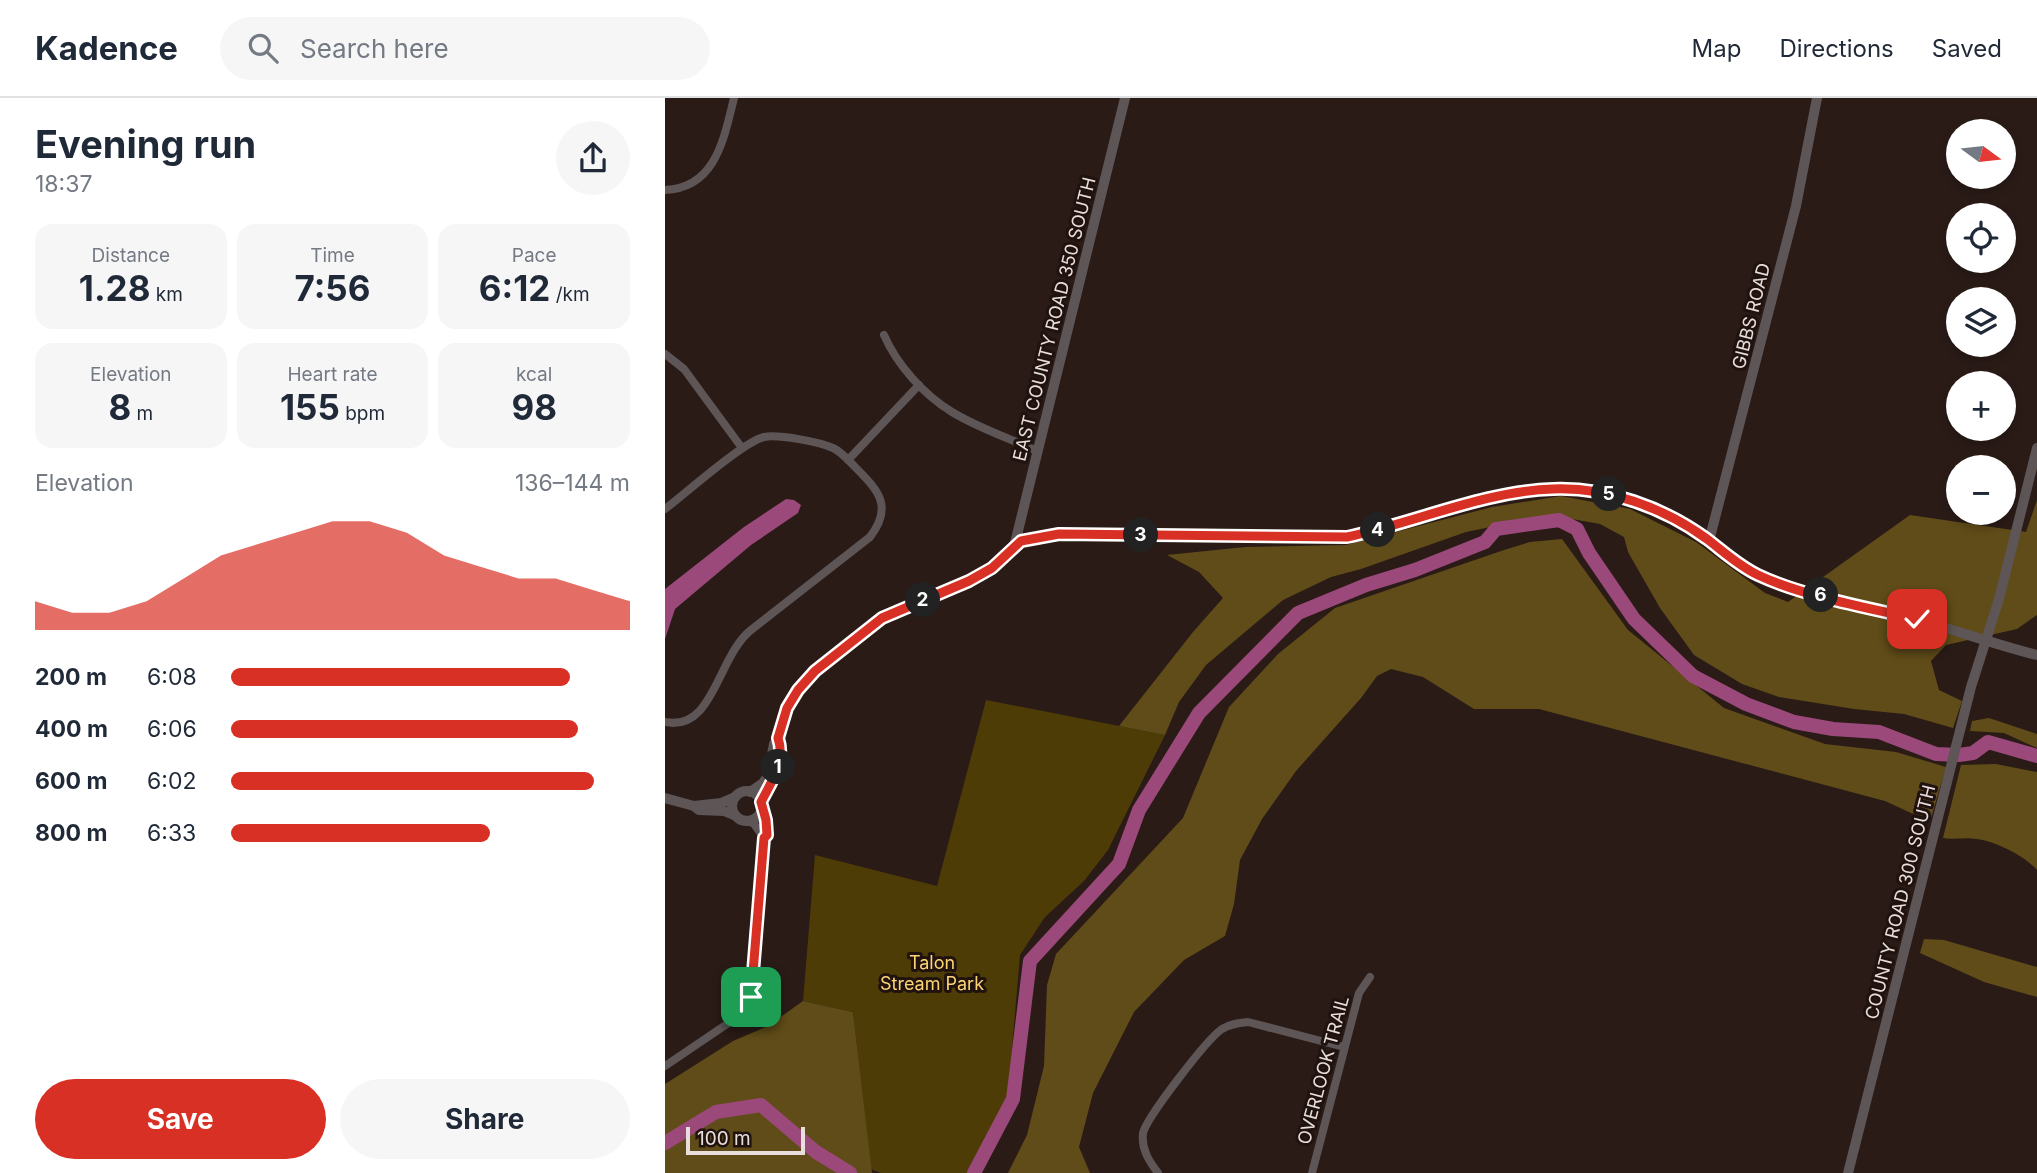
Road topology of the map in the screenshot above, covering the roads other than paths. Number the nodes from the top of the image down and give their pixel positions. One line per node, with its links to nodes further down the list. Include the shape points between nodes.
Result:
1 (734, 98): 4 (street, via 714,161 693,183)
2 (1125, 98): 10 (street, EAST COUNTY ROAD 350 SOUTH)
3 (1817, 98): 13 (street, GIBBS ROAD, via 1796,206)
4 (665, 190)
5 (884, 335): 7 (street, via 892,354)
6 (665, 354): 9 (street, via 684,369)
7 (919, 385): 10 (street, via 955,414); 11 (street)
8 (2037, 447): 15 (street, COUNTY ROAD 300 SOUTH)
9 (742, 449): 11 (street, via 776,436 835,448); 12 (street)
10 (1037, 451): 14 (street, EAST COUNTY ROAD 350 SOUTH)
11 (848, 460): 17 (street, via 879,494 882,512 877,528 745,634 695,717 682,723)
12 (665, 509)
13 (1709, 541): 14 (street, via 1640,503 1612,494 1557,488 1506,495 1347,537 1059,534 1030,538); 15 (street, via 1760,576)
14 (1014, 547): 18 (street, via 969,581 882,618 815,671 787,708)
15 (1987, 640): 16 (street); 31 (street, COUNTY ROAD 300 SOUTH)
16 (2037, 655)
17 (665, 722)
18 (778, 738): 19 (street, via 768,776); 22 (street, via 777,772)
19 (750, 792): 20 (street); 22 (street)
20 (735, 797): 23 (street); 24 (street, via 732,806)
21 (665, 798): 23 (street)
22 (761, 805): 24 (street, via 757,816); 25 (street, via 767,822)
23 (694, 806): 24 (street)
24 (741, 818): 25 (street, via 754,824)
25 (764, 838): 28 (street, via 753,995 736,1018)
26 (1370, 977): 27 (street, OVERLOOK TRAIL, via 1359,993)
27 (1344, 1047): 29 (street, via 1248,1023 1223,1028 1145,1128 1144,1150); 30 (street, OVERLOOK TRAIL)
28 (665, 1066)
29 (1158, 1173)
30 (1312, 1173)
31 (1847, 1173)

